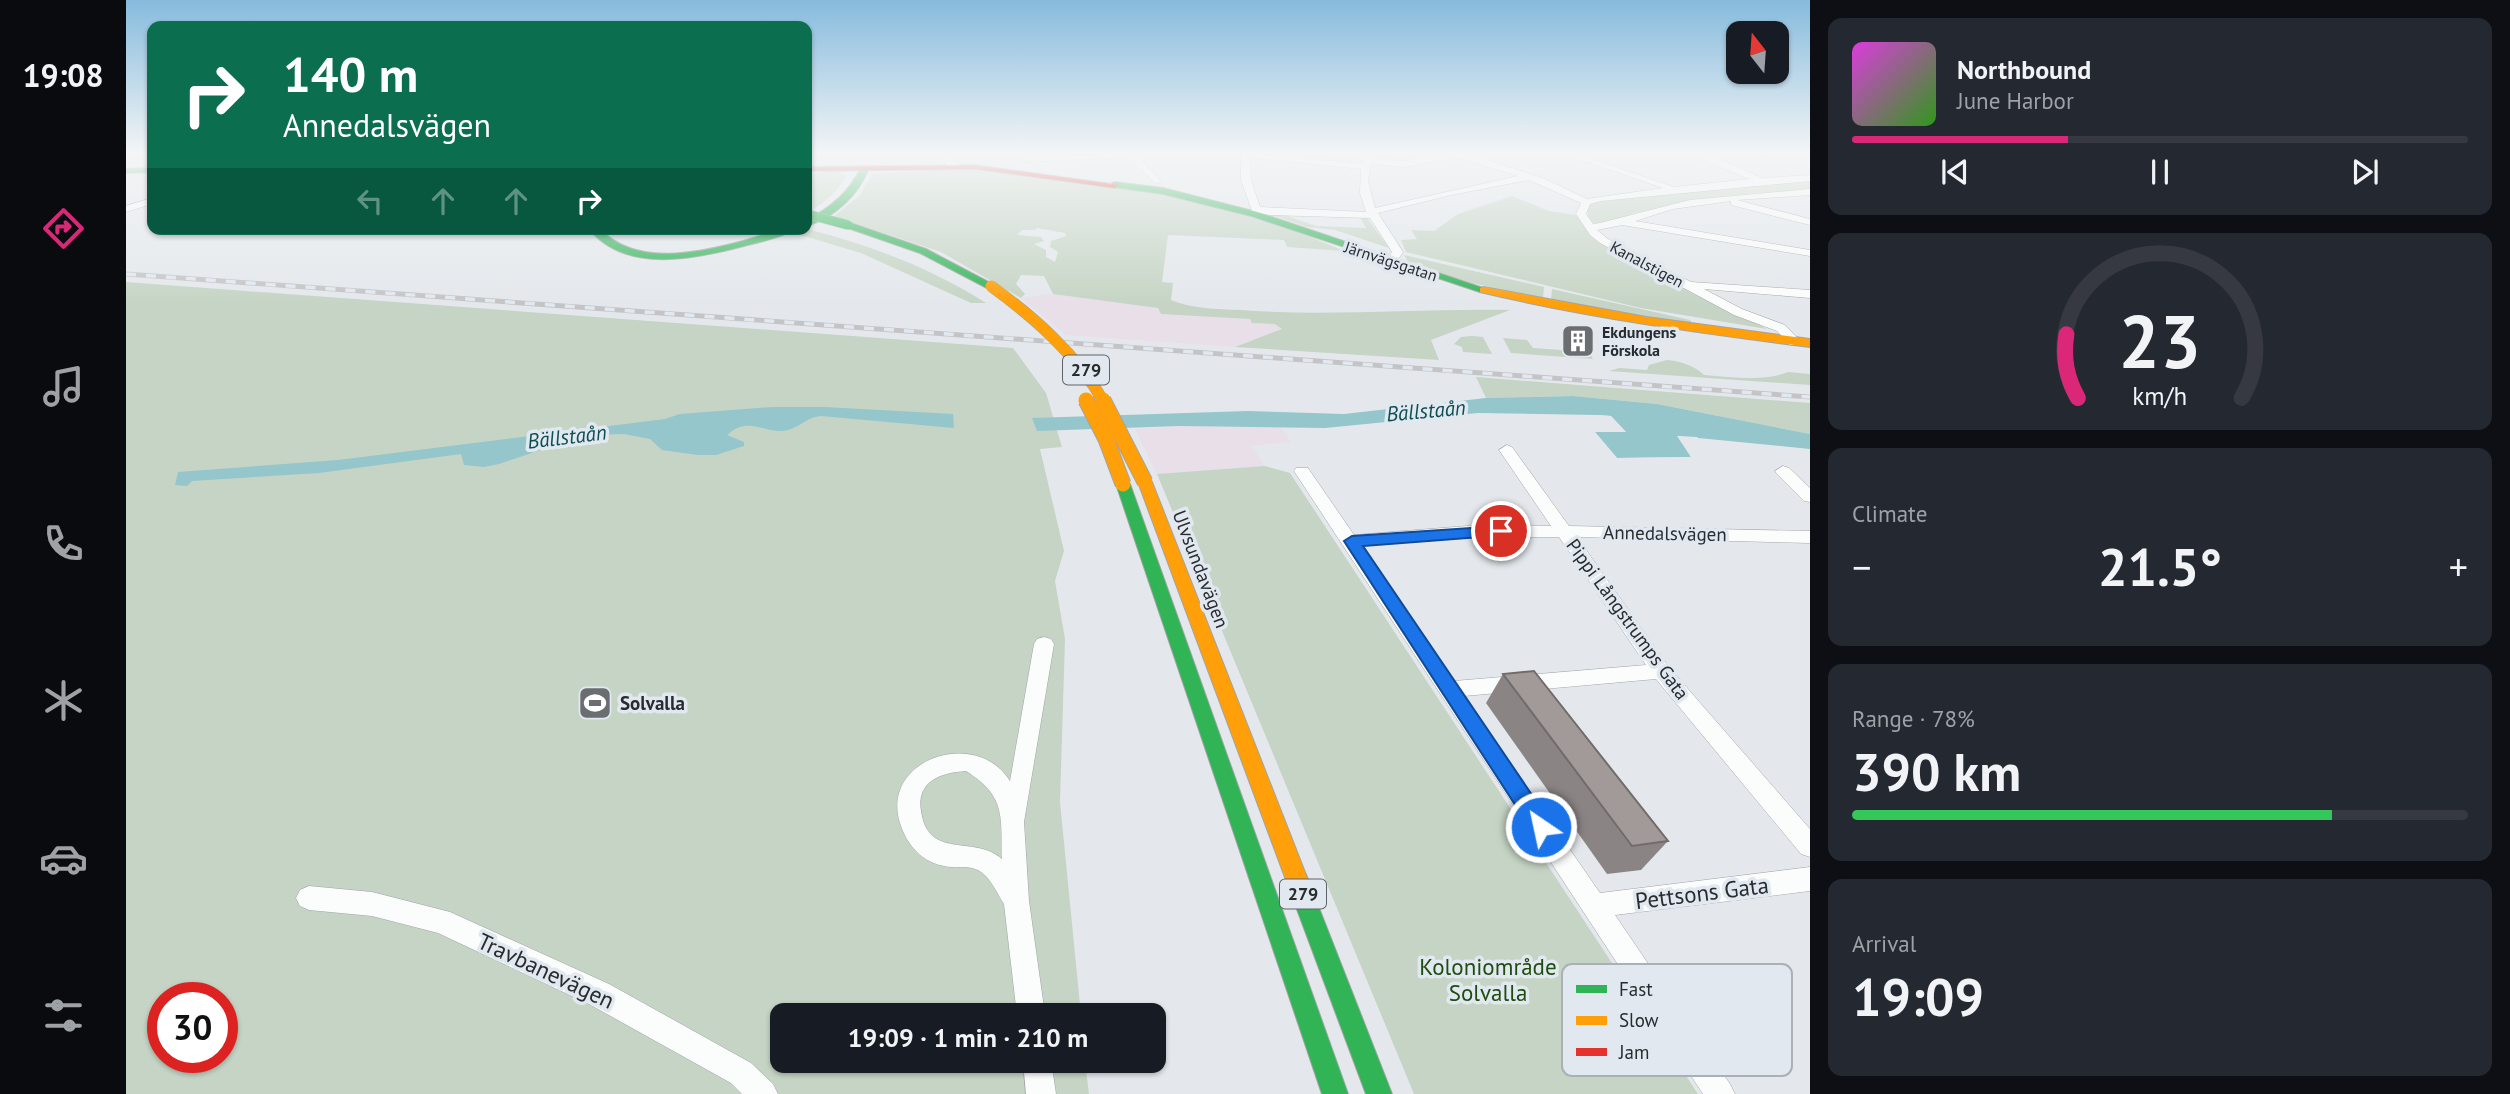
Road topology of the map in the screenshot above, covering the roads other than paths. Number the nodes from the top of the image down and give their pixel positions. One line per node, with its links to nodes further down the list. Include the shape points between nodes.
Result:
1 (145, 203): 10 (street)
2 (839, 203): 12 (main road)
3 (1215, 203): 22 (main road, Järnvägsgatan)
4 (1254, 203): 11 (street, via 1261,211)
5 (1368, 203): 11 (street)
6 (1410, 203): 11 (street)
7 (1586, 203): 16 (street, via 1581,214)
8 (1690, 203): 14 (street, Kanalstigen)
9 (1737, 203): 15 (street)
10 (126, 209)
11 (1372, 213): 22 (street, via 1398,252)
12 (812, 216)
13 (812, 220): 24 (main road, Ulvsundavägen / 279, via 841,227)
14 (1623, 222): 16 (street, Kanalstigen); 21 (street)
15 (1810, 222)
16 (1589, 227): 23 (street, Kanalstigen, via 1604,241)
17 (600, 235): 20 (main road, via 618,248 666,255 718,249)
18 (622, 235): 19 (main road, via 630,244 670,249)
19 (750, 235)
20 (769, 235)
21 (1810, 253)
22 (1391, 261): 26 (main road, Järnvägsgatan, via 1548,304 1698,330)
23 (1685, 284): 25 (street); 26 (street, Kanalstigen)
24 (985, 288): 49 (main road, Ulvsundavägen / 279, bridge, via 1073,378 1106,439); 50 (main road, Ulvsundavägen / 279, bridge, via 1038,320 1081,363 1111,407 1145,482)
25 (1810, 294)
26 (1803, 342)
27 (1507, 450): 31 (street, Pippi Långstrumps Gata)
28 (1302, 471): 33 (street)
29 (1783, 471): 30 (street)
30 (1810, 497)
31 (1565, 531): 32 (street, Annedalsvägen); 33 (street, Annedalsvägen, via 1479,531); 35 (street, Pippi Långstrumps Gata)
32 (1810, 537)
33 (1352, 541): 36 (street)
34 (1044, 644): 37 (street)
35 (1661, 671): 36 (street); 38 (street, Pippi Långstrumps Gata)
36 (1449, 689): 42 (street)
37 (1013, 828): 41 (street); 41 (street, via 1009,801 995,777 969,761 935,765 912,787 908,810 918,837 930,850 945,856 980,858 997,871)
38 (1810, 846)
39 (1810, 879): 42 (street, Pettsons Gata)
40 (309, 898): 47 (street, Travbanevägen, via 372,904 441,921 599,994 741,1073)
41 (1016, 901): 44 (street)
42 (1594, 906): 43 (street)
43 (1633, 964)
44 (1029, 1003)
45 (1039, 1073): 48 (street)
46 (1708, 1076): 51 (street)
47 (763, 1094)
48 (1041, 1094)
49 (1335, 1094)
50 (1380, 1094)
51 (1720, 1094)

